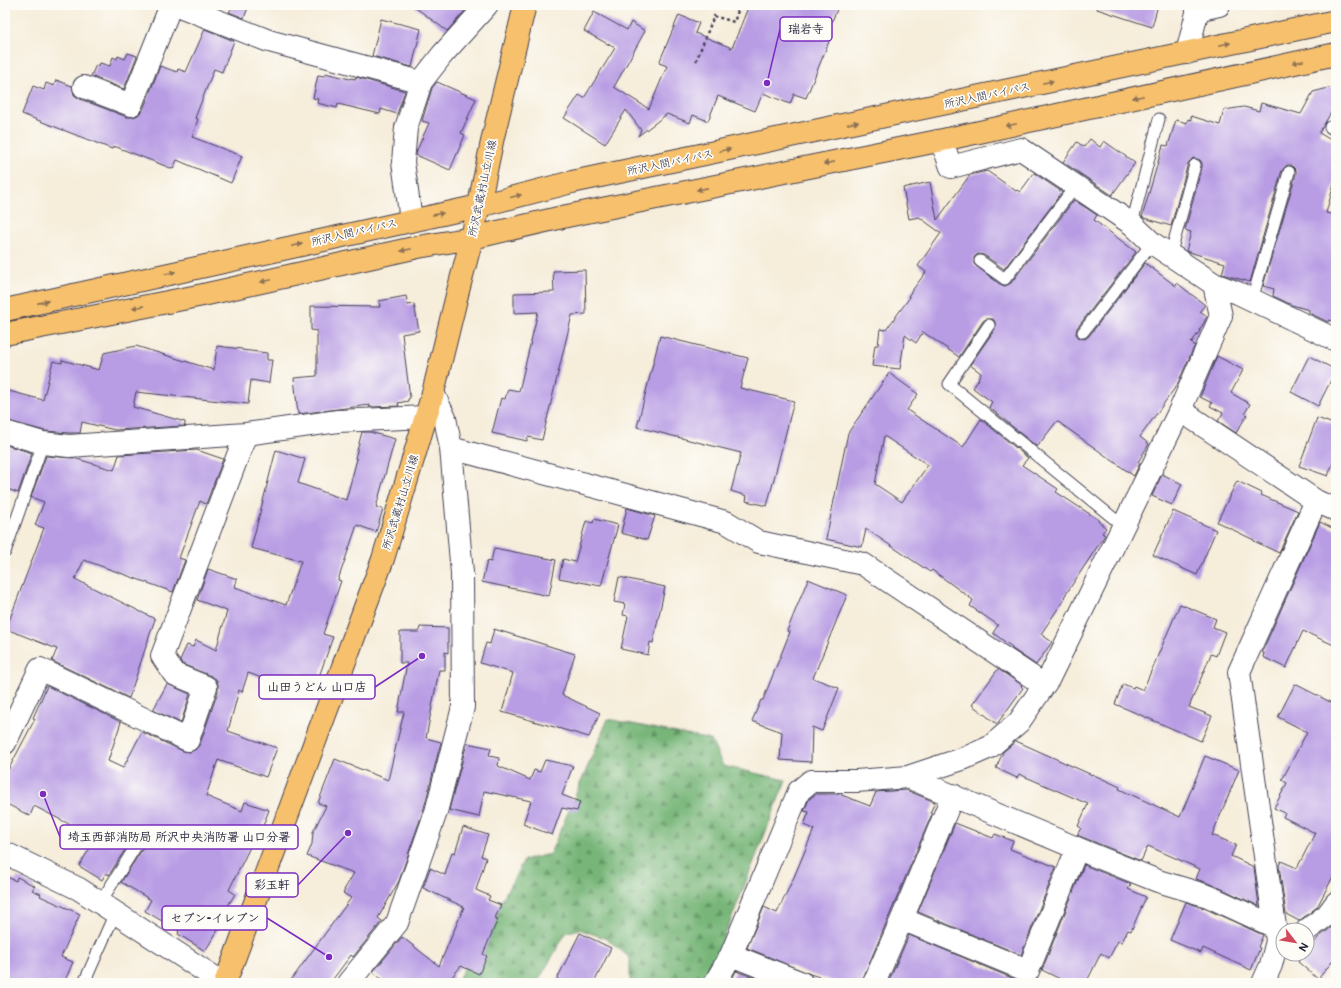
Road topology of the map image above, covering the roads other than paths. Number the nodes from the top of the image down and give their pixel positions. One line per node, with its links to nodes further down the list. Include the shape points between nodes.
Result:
1 (171, 5): 11 (street, via 130,105)
2 (177, 5): 10 (street, via 269,41)
3 (488, 5): 10 (street)
4 (525, 5): 17 (main road, 所沢武蔵村山立川線)
5 (1219, 5): 6 (street)
6 (1198, 7): 8 (street)
7 (1336, 21): 8 (main road, 所沢入間バイパス, one-way to 7)
8 (1187, 52): 17 (main road, 所沢入間バイパス, one-way to 8, via 572,182)
9 (1336, 54): 13 (main road, one-way to 13)
10 (420, 82): 18 (street, via 406,128 403,162)
11 (84, 87)
12 (1159, 119): 19 (lane)
13 (938, 141): 16 (street, via 945,150 951,166 1022,149); 20 (main road, one-way to 20, via 575,214)
14 (1195, 165): 22 (lane)
15 (1289, 172): 25 (lane)
16 (1076, 185): 19 (street); 23 (lane, via 1005,279)
17 (479, 206): 18 (main road, 所沢入間バイパス, one-way to 17); 20 (main road, 所沢武蔵村山立川線)
18 (411, 220): 26 (main road, 所沢入間バイパス, one-way to 18)
19 (1132, 224): 21 (street)
20 (472, 238): 29 (main road, one-way to 29, via 418,247 203,295); 31 (main road, 所沢武蔵村山立川線)
21 (1152, 243): 22 (street); 28 (lane)
22 (1170, 256): 24 (street)
23 (980, 261)
24 (1214, 284): 25 (street); 32 (street, via 1221,316)
25 (1252, 300): 30 (street)
26 (5, 310)
27 (989, 325): 40 (lane, via 949,384)
28 (1083, 332)
29 (5, 334)
30 (1336, 340)
31 (433, 393): 33 (main road, 所沢武蔵村山立川線); 37 (street, via 445,418)
32 (1180, 410): 38 (street); 40 (street)
33 (426, 417): 35 (street, via 338,421); 58 (main road, 所沢武蔵村山立川線, via 383,559)
34 (5, 432): 36 (street)
35 (246, 434): 36 (street, via 69,446); 43 (street, via 162,656 174,674 206,687 188,740 40,669)
36 (43, 443): 41 (lane)
37 (451, 448): 42 (street, via 726,522 759,542 863,564); 59 (street, via 462,573 463,707 436,812 396,923)
38 (1316, 501): 39 (street); 52 (street, via 1239,672)
39 (1336, 510)
40 (1123, 526): 42 (street)
41 (5, 552)
42 (1044, 685): 44 (street, via 1020,722 990,747)
43 (5, 743)
44 (908, 777): 45 (street); 56 (street, via 810,782 800,791)
45 (953, 795): 47 (street); 51 (street)
46 (141, 838): 50 (lane)
47 (1077, 849): 51 (street, via 1028,971); 54 (street, via 1158,881 1208,896)
48 (5, 853): 50 (street, via 79,889)
49 (1336, 903): 53 (street)
50 (108, 908): 57 (lane); 58 (street)
51 (902, 919): 62 (street)
52 (1276, 922)
53 (1315, 924)
54 (1275, 934)
55 (1275, 948): 63 (street)
56 (731, 955): 60 (street); 61 (street)
57 (84, 983)
58 (224, 983)
59 (348, 983)
60 (715, 983)
61 (802, 983)
62 (874, 983)
63 (1263, 983)

